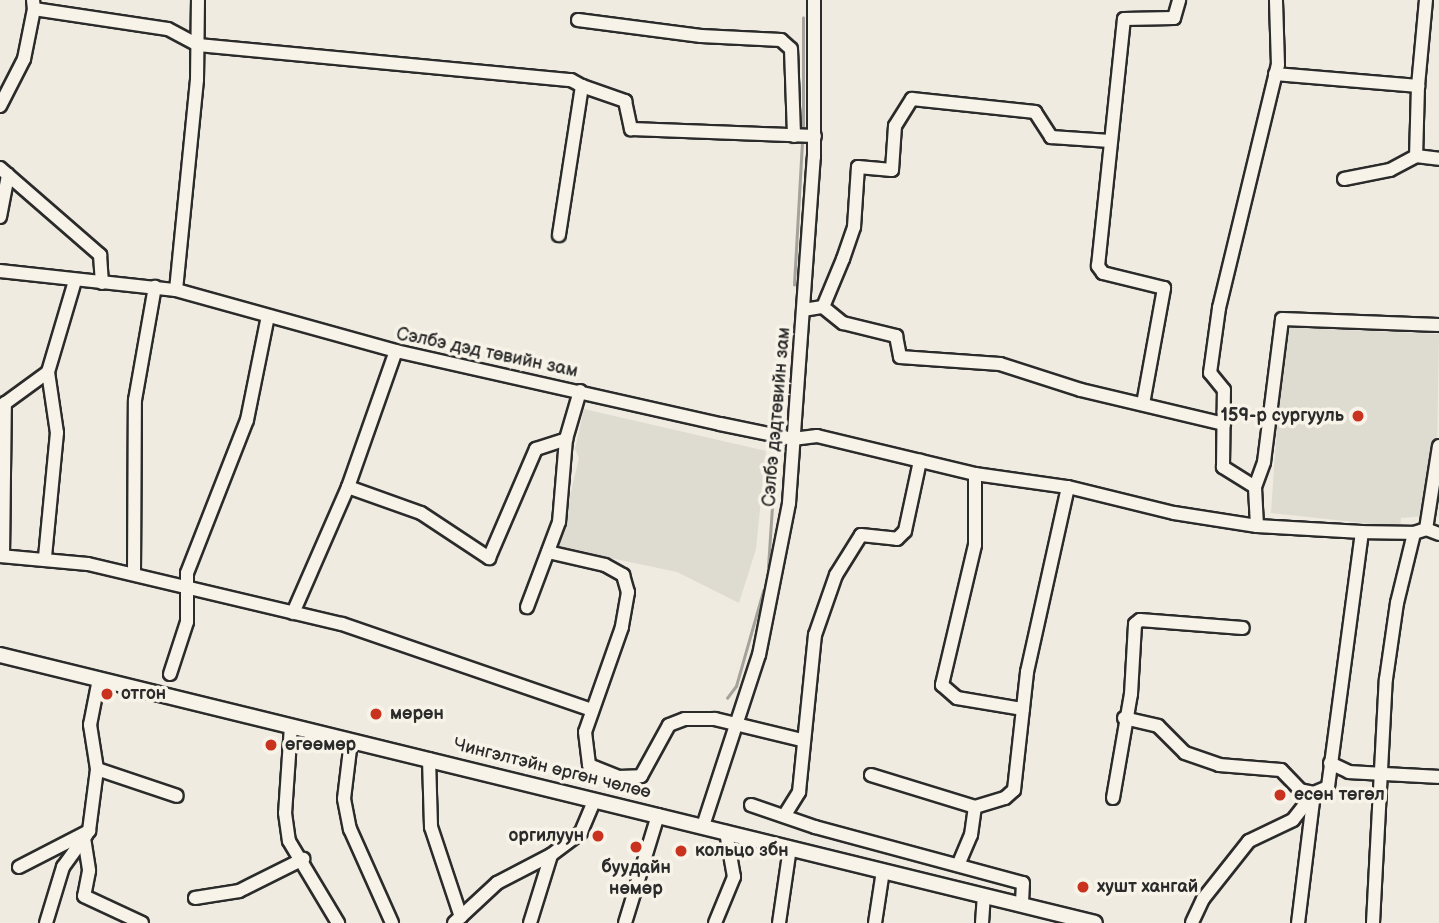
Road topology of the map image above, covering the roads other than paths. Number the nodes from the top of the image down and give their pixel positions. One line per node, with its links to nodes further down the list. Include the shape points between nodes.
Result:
1 (198, 0): 8 (street)
2 (814, 0): 15 (street, Сэлбэ дэдтөвийн зам)
3 (1179, 0): 16 (street, via 1174,18 1124,19)
4 (1276, 0): 9 (street)
5 (1426, 0): 12 (street)
6 (33, 4): 8 (street, via 168,29); 10 (street, via 24,59)
7 (578, 20): 14 (street, via 701,37 781,40 791,49)
8 (198, 45): 11 (street, via 552,76); 27 (street)
9 (1275, 74): 12 (street); 37 (street, via 1219,308 1210,373 1224,390)
10 (6, 84): 13 (street)
11 (582, 86): 14 (street, via 625,101 631,129); 22 (street)
12 (1418, 86): 17 (street)
13 (0, 106)
14 (794, 135): 15 (street)
15 (815, 136): 29 (street, Сэлбэ дэдтөвийн зам)
16 (1110, 141): 28 (street, via 1051,136 1035,112 912,99 895,126 891,170 858,167 854,227); 35 (street, via 1098,265 1103,273 1164,288)
17 (1416, 156): 18 (street); 20 (street, via 1390,170)
18 (1439, 159)
19 (4, 172): 21 (street); 25 (street, via 100,255)
20 (1344, 178)
21 (0, 217)
22 (559, 235)
23 (0, 271): 24 (street, Сэлбэ дэд төвийн зам)
24 (75, 281): 25 (street, Сэлбэ дэд төвийн зам); 33 (street)
25 (102, 283): 26 (street, Сэлбэ дэд төвийн зам)
26 (155, 287): 27 (street, Сэлбэ дэд төвийн зам); 53 (street, via 135,400)
27 (176, 290): 30 (street, Сэлбэ дэд төвийн зам)
28 (823, 307): 29 (street); 35 (street, via 843,323 896,335 900,357 1000,364)
29 (803, 310): 39 (street, Сэлбэ дэдтөвийн зам)
30 (268, 316): 32 (street, Сэлбэ дэд төвийн зам); 54 (street, via 247,420)
31 (1439, 324): 45 (street, via 1282,319 1264,462)
32 (396, 351): 34 (street, Сэлбэ дэд төвийн зам); 43 (street)
33 (48, 372): 36 (street); 52 (street, via 57,433)
34 (580, 391): 38 (street); 39 (street, Сэлбэ дэд төвийн зам)
35 (1143, 404): 37 (street)
36 (3, 405): 51 (street)
37 (1224, 424): 45 (street, via 1223,467)
38 (566, 439): 43 (street, via 536,449 489,558 421,513); 50 (street, via 561,507)
39 (793, 439): 41 (street, Сэлбэ дэд төвийн зам, via 817,436); 64 (street, Сэлбэ дэдтөвийн зам, via 774,584)
40 (1439, 446): 47 (street)
41 (920, 461): 42 (street, Сэлбэ дэд төвийн зам); 66 (street, via 905,531 897,539 861,535 836,575 815,635)
42 (975, 474): 44 (street, Сэлбэ дэд төвийн зам); 61 (street, via 975,545 942,685 957,698)
43 (348, 487): 56 (street)
44 (1068, 487): 46 (street, Сэлбэ дэд төвийн зам); 61 (street)
45 (1255, 487): 46 (street)
46 (1257, 526): 48 (street, Сэлбэ дэд төвийн зам)
47 (1420, 531): 48 (street, Сэлбэ дэд төвийн зам); 49 (street, Сэлбэ дэд төвийн зам); 71 (street, via 1387,680)
48 (1362, 532): 69 (street)
49 (1439, 534)
50 (548, 552): 55 (street); 62 (street, via 605,565 623,575 628,592 622,627)
51 (2, 556): 52 (street)
52 (45, 557): 53 (street)
53 (134, 574): 54 (street)
54 (184, 587): 56 (street); 59 (street, via 187,622)
55 (527, 607)
56 (293, 613): 62 (street, via 342,624)
57 (1243, 628): 63 (street, via 1140,620)
58 (0, 655): 60 (main road, Чингэлтэйн өргөн чөлөө)
59 (170, 674)
60 (99, 679): 65 (main road, Чингэлтэйн өргөн чөлөө); 70 (street, via 90,725)
61 (1023, 709): 79 (street, via 1014,790 1005,799)
62 (592, 710): 64 (street, via 583,746 589,765 633,779 642,776 675,721)
63 (1125, 718): 74 (street, via 1158,726 1185,752 1219,765 1281,770 1300,790); 76 (street)
64 (736, 723): 66 (street); 82 (street, Сэлбэ дэдтөвийн зам)
65 (292, 726): 67 (main road, Чингэлтэйн өргөн чөлөө); 87 (street, via 285,813 289,841)
66 (802, 740): 80 (street, via 799,792)
67 (351, 741): 68 (main road, Чингэлтэйн өргөн чөлөө); 98 (street, via 344,799 350,829)
68 (429, 759): 77 (main road, Чингэлтэйн өргөн чөлөө); 94 (street, via 431,827)
69 (1331, 763): 71 (street, via 1349,772); 74 (street, via 1328,787)
70 (97, 769): 75 (street); 84 (street)
71 (1384, 774): 73 (street); 108 (street)
72 (871, 775): 79 (street)
73 (1439, 777)
74 (1314, 793): 106 (street, via 1297,818 1249,841 1203,899); 107 (street)
75 (177, 796)
76 (1112, 798)
77 (594, 800): 81 (main road, Чингэлтэйн өргөн чөлөө); 86 (street, via 581,832)
78 (751, 805): 80 (street)
79 (975, 807): 88 (street, via 971,835)
80 (786, 813): 88 (street, via 815,827)
81 (658, 815): 82 (main road, Чингэлтэйн өргөн чөлөө); 100 (street)
82 (703, 826): 83 (main road, Чингэлтэйн өргөн чөлөө)
83 (726, 832): 85 (main road, Чингэлтэйн өргөн чөлөө); 101 (street, via 734,877)
84 (87, 834): 89 (street); 95 (street, via 63,867); 96 (street, via 89,871 84,896)
85 (790, 848): 90 (main road, Чингэлтэйн өргөн чөлөө); 102 (street)
86 (551, 855): 94 (street, via 514,871); 99 (street)
87 (303, 859): 92 (street, via 239,891); 97 (street)
88 (959, 863): 93 (street, via 971,871 1023,883)
89 (19, 867)
90 (883, 871): 91 (main road, Чингэлтэйн өргөн чөлөө); 103 (street)
91 (984, 896): 93 (main road, Чингэлтэйн өргөн чөлөө); 104 (street)
92 (195, 898)
93 (1022, 904): 105 (main road, Чингэлтэйн өргөн чөлөө)
94 (458, 920)
95 (46, 923)
96 (142, 923)
97 (338, 923)
98 (392, 923)
99 (530, 923)
100 (625, 923)
101 (715, 923)
102 (779, 923)
103 (875, 923)
104 (982, 923)
105 (1095, 923)
106 (1192, 923)
107 (1298, 923)
108 (1373, 923)

